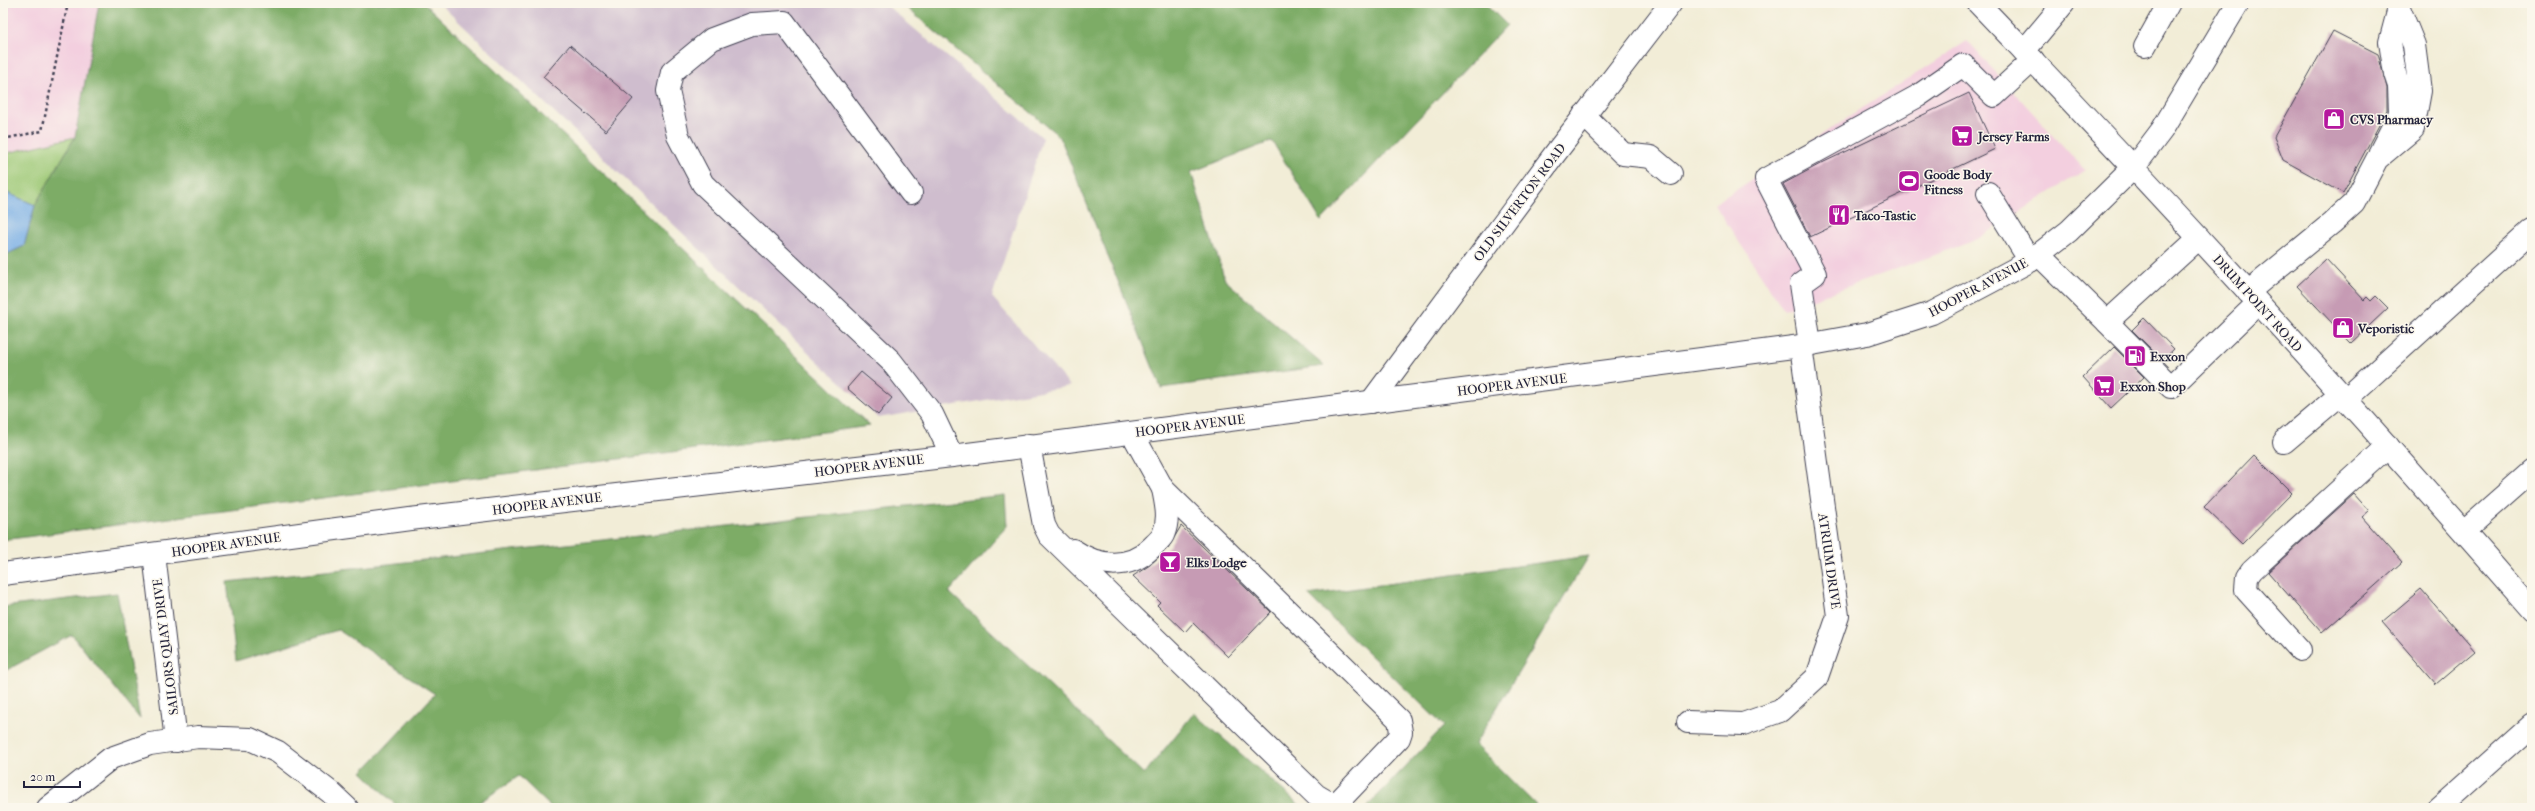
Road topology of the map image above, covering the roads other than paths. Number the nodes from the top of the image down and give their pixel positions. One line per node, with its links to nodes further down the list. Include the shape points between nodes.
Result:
1 (1671, 3): 9 (street, OLD SILVERTON ROAD)
2 (1978, 3): 8 (street, DRUM POINT ROAD)
3 (2064, 3): 8 (street)
4 (2169, 3): 7 (street)
5 (2238, 3): 10 (street, HOOPER AVENUE, via 2162,130)
6 (2398, 6): 17 (street, via 2390,42 2399,86 2400,113 2354,203)
7 (2146, 46)
8 (2028, 55): 10 (street, DRUM POINT ROAD); 19 (street, ATRIUM DRIVE, via 1994,96 1963,65 1918,96 1766,179 1815,274 1800,284)
9 (1584, 115): 11 (street, via 1623,154 1651,157); 21 (street, OLD SILVERTON ROAD)
10 (2134, 167): 15 (street, DRUM POINT ROAD); 16 (street, HOOPER AVENUE, via 2069,231)
11 (1671, 174)
12 (911, 193): 26 (street, via 784,22 752,24 712,39 672,72 668,92 678,136 703,184 891,361 932,414)
13 (1988, 193): 16 (street)
14 (2532, 230): 20 (street)
15 (2199, 238): 17 (street, DRUM POINT ROAD); 18 (street)
16 (2034, 257): 18 (street); 19 (street, HOOPER AVENUE, via 1932,313 1867,334)
17 (2253, 297): 18 (street, via 2171,387); 20 (street, DRUM POINT ROAD)
18 (2107, 322)
19 (1806, 345): 21 (street, HOOPER AVENUE); 35 (street, ATRIUM DRIVE, via 1838,616 1817,677 1780,711 1743,724)
20 (2343, 396): 23 (street); 25 (street, DRUM POINT ROAD)
21 (1371, 402): 22 (street, HOOPER AVENUE)
22 (1132, 432): 24 (street, HOOPER AVENUE); 28 (street)
23 (2284, 442)
24 (1029, 445): 26 (street, HOOPER AVENUE); 30 (street, via 1044,525)
25 (2388, 446): 29 (street, DRUM POINT ROAD); 34 (street, via 2247,577 2246,590)
26 (952, 456): 31 (street, HOOPER AVENUE, via 410,519)
27 (2532, 471): 29 (street)
28 (1163, 489): 30 (street, via 1168,516 1163,536 1141,558 1114,565 1102,563 1076,553); 30 (street, via 1399,720 1399,738 1338,802 1328,802 1316,795)
29 (2464, 531): 33 (street, DRUM POINT ROAD)
30 (1049, 535)
31 (154, 554): 32 (street, HOOPER AVENUE); 37 (street, SAILORS QUAY DRIVE)
32 (3, 574)
33 (2532, 610)
34 (2300, 650)
35 (1688, 722)
36 (2532, 725): 40 (street)
37 (176, 741): 38 (street, via 150,744 112,758); 39 (street, via 198,737 250,739 278,752)
38 (48, 808)
39 (347, 808)
40 (2439, 808)

